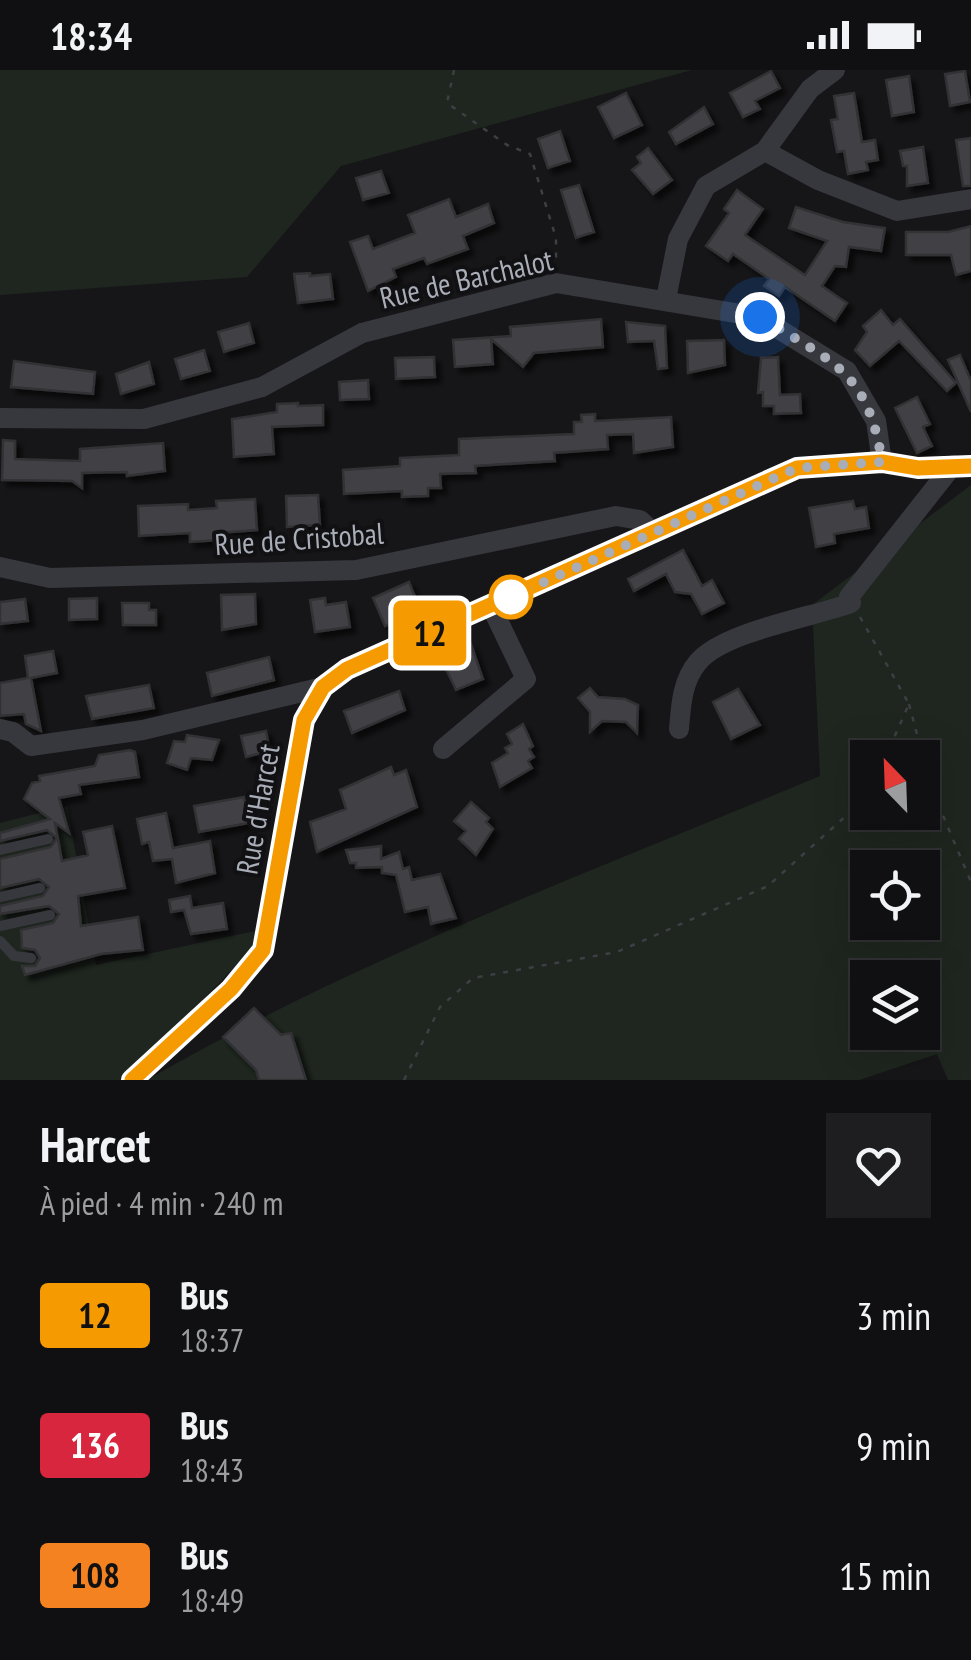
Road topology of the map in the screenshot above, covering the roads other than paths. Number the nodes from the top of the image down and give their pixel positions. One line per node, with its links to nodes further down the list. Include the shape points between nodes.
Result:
1 (834, 70): 2 (street, via 810,89)
2 (765, 151): 3 (street, via 818,180 898,210); 4 (street, via 706,186 678,240)
3 (971, 199)
4 (666, 299): 5 (street, Rue de Barchalot, via 556,282 362,333 262,386 144,419); 6 (street, Rue de Barchalot, via 760,317 847,371 876,421)
5 (0, 418)
6 (882, 462): 7 (street); 8 (street, via 797,468)
7 (962, 466): 13 (street, via 848,597 852,603 754,633 699,660 682,691)
8 (654, 533): 9 (street, Rue de Cristobal, via 640,520 616,516 339,571 50,578); 10 (street)
9 (0, 567)
10 (491, 606): 11 (street, via 347,669); 14 (street, via 526,679)
11 (323, 687): 12 (street, via 142,730 31,746); 23 (street, Rue d'Harcet, via 304,720 263,950 231,989)
12 (0, 729)
13 (679, 729)
14 (442, 750)
15 (48, 839): 16 (lane)
16 (0, 850)
17 (40, 888): 18 (lane)
18 (0, 896)
19 (50, 915): 20 (lane)
20 (0, 926)
21 (0, 940): 22 (lane, via 14,956)
22 (31, 958)
23 (132, 1080)

